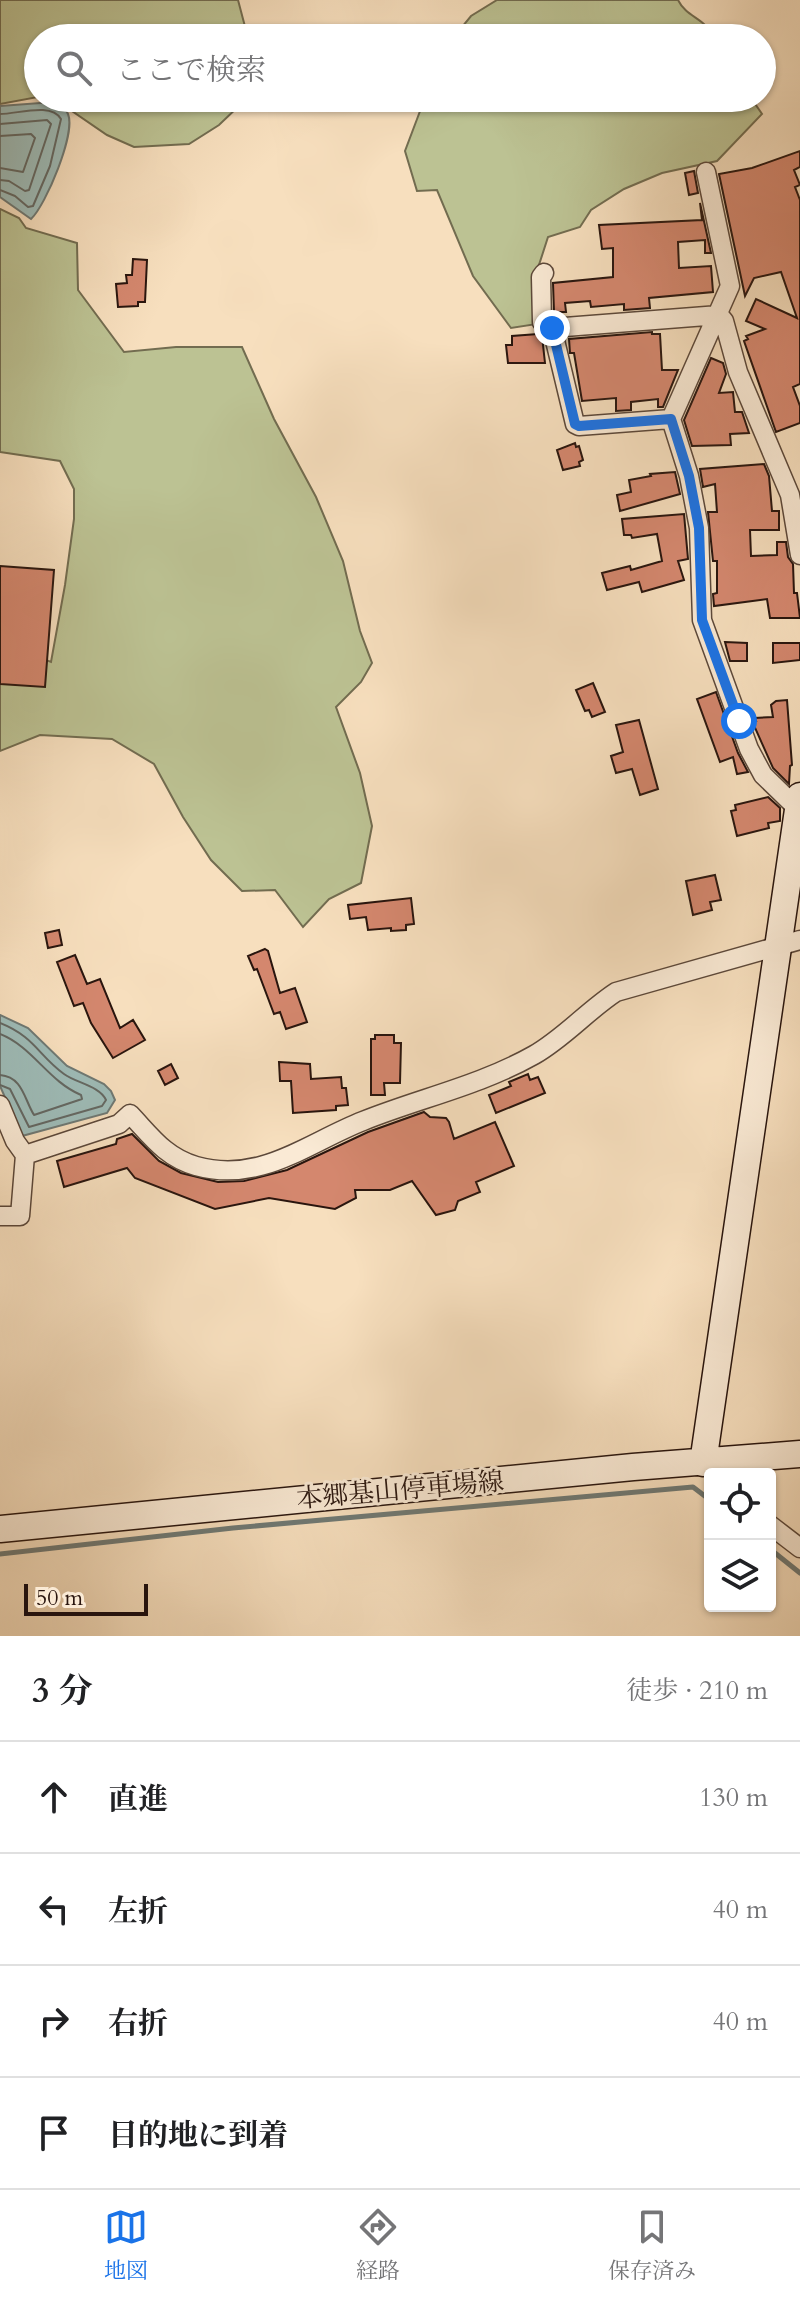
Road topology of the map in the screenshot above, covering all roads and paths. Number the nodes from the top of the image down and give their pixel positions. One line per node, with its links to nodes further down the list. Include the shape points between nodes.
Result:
1 (706, 172): 3 (street, via 730,286)
2 (544, 273): 4 (street, via 542,322)
3 (719, 315): 4 (street); 5 (street); 6 (street, via 790,495)
4 (552, 328): 5 (street, via 575,424)
5 (671, 419): 7 (street, via 699,528 702,620 749,749 763,775)
6 (800, 555)
7 (799, 802): 8 (main road)
8 (790, 942): 10 (street, via 616,992 534,1055 435,1098 363,1121 289,1158 235,1170 198,1166 168,1154 130,1114 119,1124); 13 (main road)
9 (0, 1105): 10 (street)
10 (25, 1155): 11 (street, via 20,1216)
11 (0, 1216)
12 (800, 1454): 14 (main road, 本郷基山停車場線)
13 (707, 1468)
14 (723, 1468)
15 (704, 1471): 16 (main road, 本郷基山停車場線, via 617,1469)
16 (0, 1529)
17 (776, 1530): 18 (street)
18 (800, 1548)

